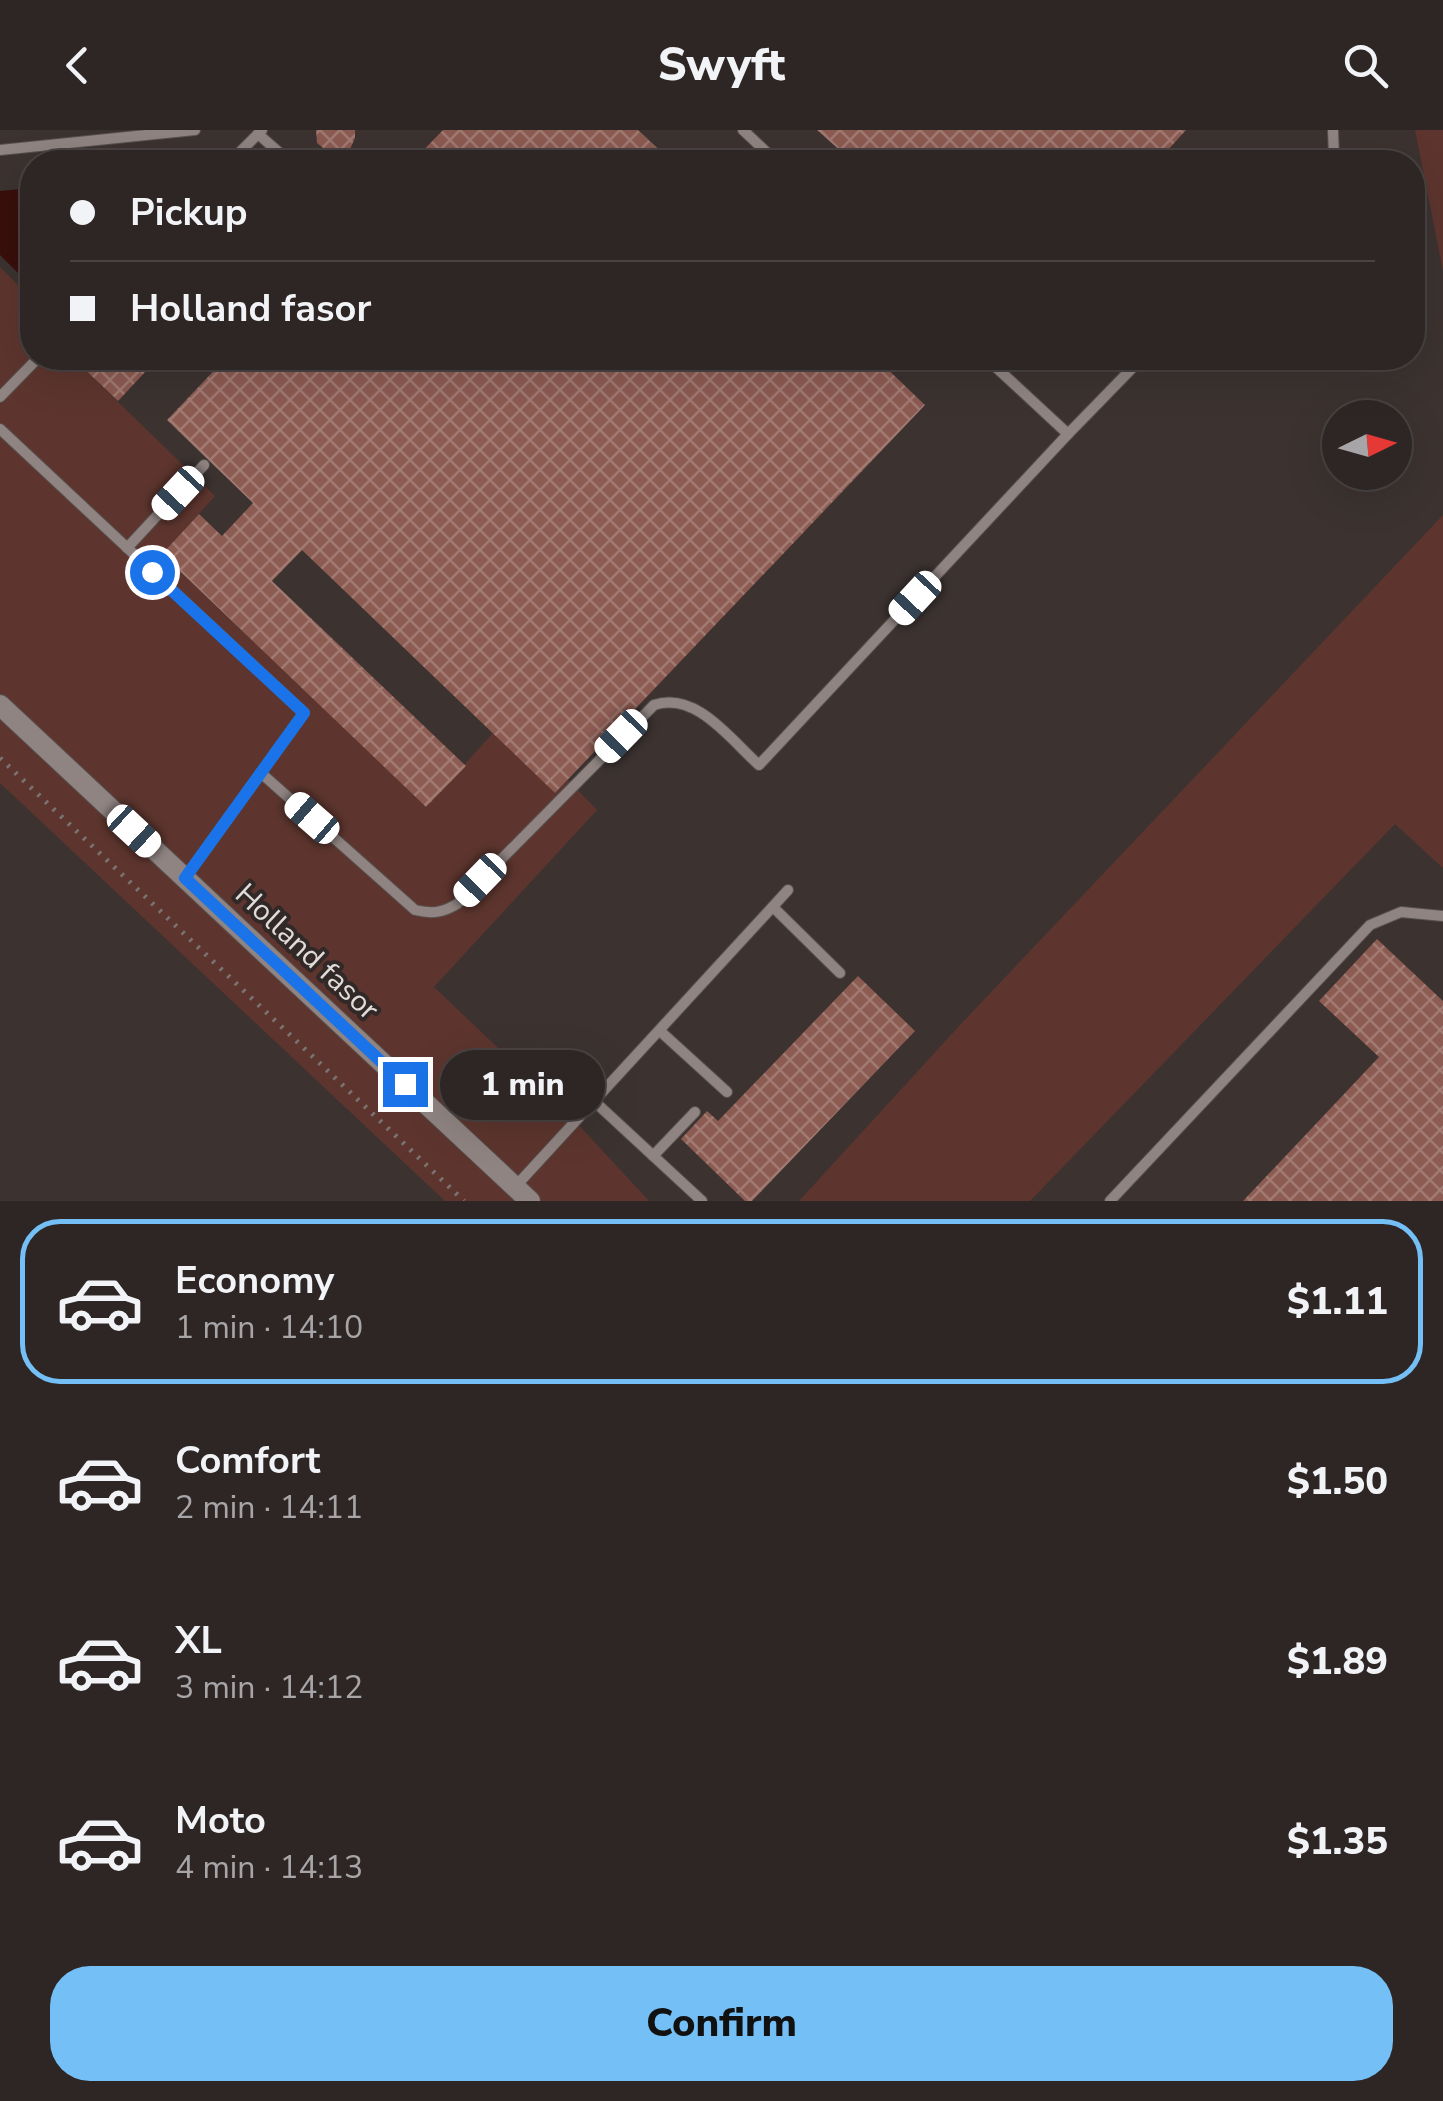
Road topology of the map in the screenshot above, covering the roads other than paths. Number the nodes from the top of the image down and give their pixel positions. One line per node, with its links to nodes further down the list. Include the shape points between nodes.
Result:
1 (194, 130): 4 (lane)
2 (742, 130): 7 (lane)
3 (260, 132): 5 (lane); 6 (lane)
4 (0, 150)
5 (242, 150)
6 (278, 150)
7 (764, 150)
8 (26, 370): 11 (lane)
9 (999, 370): 13 (lane)
10 (1130, 370): 13 (lane)
11 (0, 397)
12 (0, 430): 15 (lane)
13 (1068, 434): 17 (lane, via 759,765 694,707 668,701 654,706 444,912 416,910)
14 (204, 465): 15 (lane)
15 (127, 548): 17 (lane, via 304,713)
16 (3, 713): 18 (street, Holland fasor)
17 (261, 773): 18 (lane)
18 (185, 878): 28 (street, Holland fasor)
19 (788, 890): 20 (lane)
20 (773, 907): 22 (lane); 23 (lane)
21 (1443, 916): 30 (lane, via 1402,912 1370,924)
22 (840, 974)
23 (660, 1031): 24 (lane); 25 (lane)
24 (727, 1092)
25 (595, 1102): 27 (lane); 28 (lane)
26 (694, 1112): 27 (lane)
27 (654, 1156): 29 (lane)
28 (522, 1194)
29 (702, 1201)
30 (1110, 1201)

